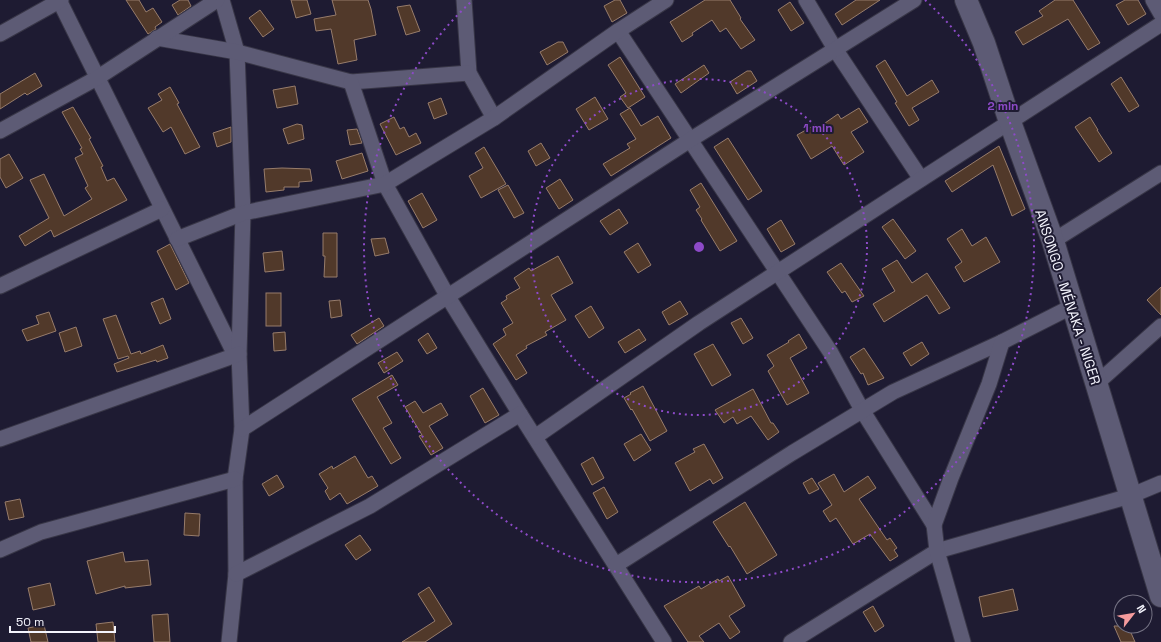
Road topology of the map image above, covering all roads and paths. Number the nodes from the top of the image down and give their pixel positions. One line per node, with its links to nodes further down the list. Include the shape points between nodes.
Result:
1 (60, 0): 13 (street); 18 (street)
2 (218, 0): 14 (street)
3 (222, 0): 16 (street)
4 (464, 0): 17 (street)
5 (666, 0): 12 (street)
6 (806, 0): 15 (street)
7 (914, 0): 15 (street)
8 (966, 0): 21 (main road, ANSONGO - MÉNAKA - NIGER, via 984,43)
9 (1153, 0): 10 (street)
10 (1161, 14)
11 (1161, 24): 21 (street)
12 (618, 31): 20 (street); 23 (street)
13 (0, 34)
14 (157, 38): 16 (street); 18 (street)
15 (835, 50): 23 (street); 25 (street)
16 (237, 52): 19 (street); 28 (street)
17 (469, 73): 19 (street); 20 (street)
18 (97, 78): 22 (street); 27 (street)
19 (351, 82): 26 (street)
20 (494, 118): 26 (street)
21 (1010, 122): 25 (street); 30 (main road, ANSONGO - MÉNAKA - NIGER)
22 (0, 131)
23 (690, 140): 31 (street); 33 (street)
24 (1161, 173): 30 (street)
25 (921, 179): 31 (street)
26 (385, 184): 28 (street); 33 (street)
27 (162, 209): 29 (street); 32 (street)
28 (243, 213): 29 (street); 37 (street)
29 (178, 239): 37 (street)
30 (1053, 241): 34 (main road, ANSONGO - MÉNAKA - NIGER)
31 (778, 271): 39 (street, via 831,353); 42 (street)
32 (0, 286)
33 (448, 297): 40 (street); 41 (street)
34 (1073, 306): 36 (street); 38 (main road, ANSONGO - MÉNAKA - NIGER)
35 (1161, 326): 38 (street)
36 (1002, 342): 39 (street, via 893,392); 47 (street, via 989,384)
37 (237, 354): 41 (street); 43 (street)
38 (1096, 384): 46 (main road, ANSONGO - MÉNAKA - NIGER)
39 (862, 410): 47 (street); 50 (street)
40 (520, 414): 42 (street); 51 (street, via 370,506)
41 (242, 429): 44 (street)
42 (535, 437): 50 (street)
43 (0, 439)
44 (235, 479): 48 (street, via 41,532); 51 (street)
45 (1161, 483): 46 (street)
46 (1130, 496): 49 (street); 52 (main road, ANSONGO - MÉNAKA - NIGER)
47 (934, 525): 49 (street)
48 (0, 550)
49 (937, 551): 55 (street); 56 (street)
50 (616, 565): 54 (street)
51 (236, 574): 53 (street)
52 (1161, 596)
53 (229, 642)
54 (664, 642)
55 (791, 642)
56 (963, 642)

